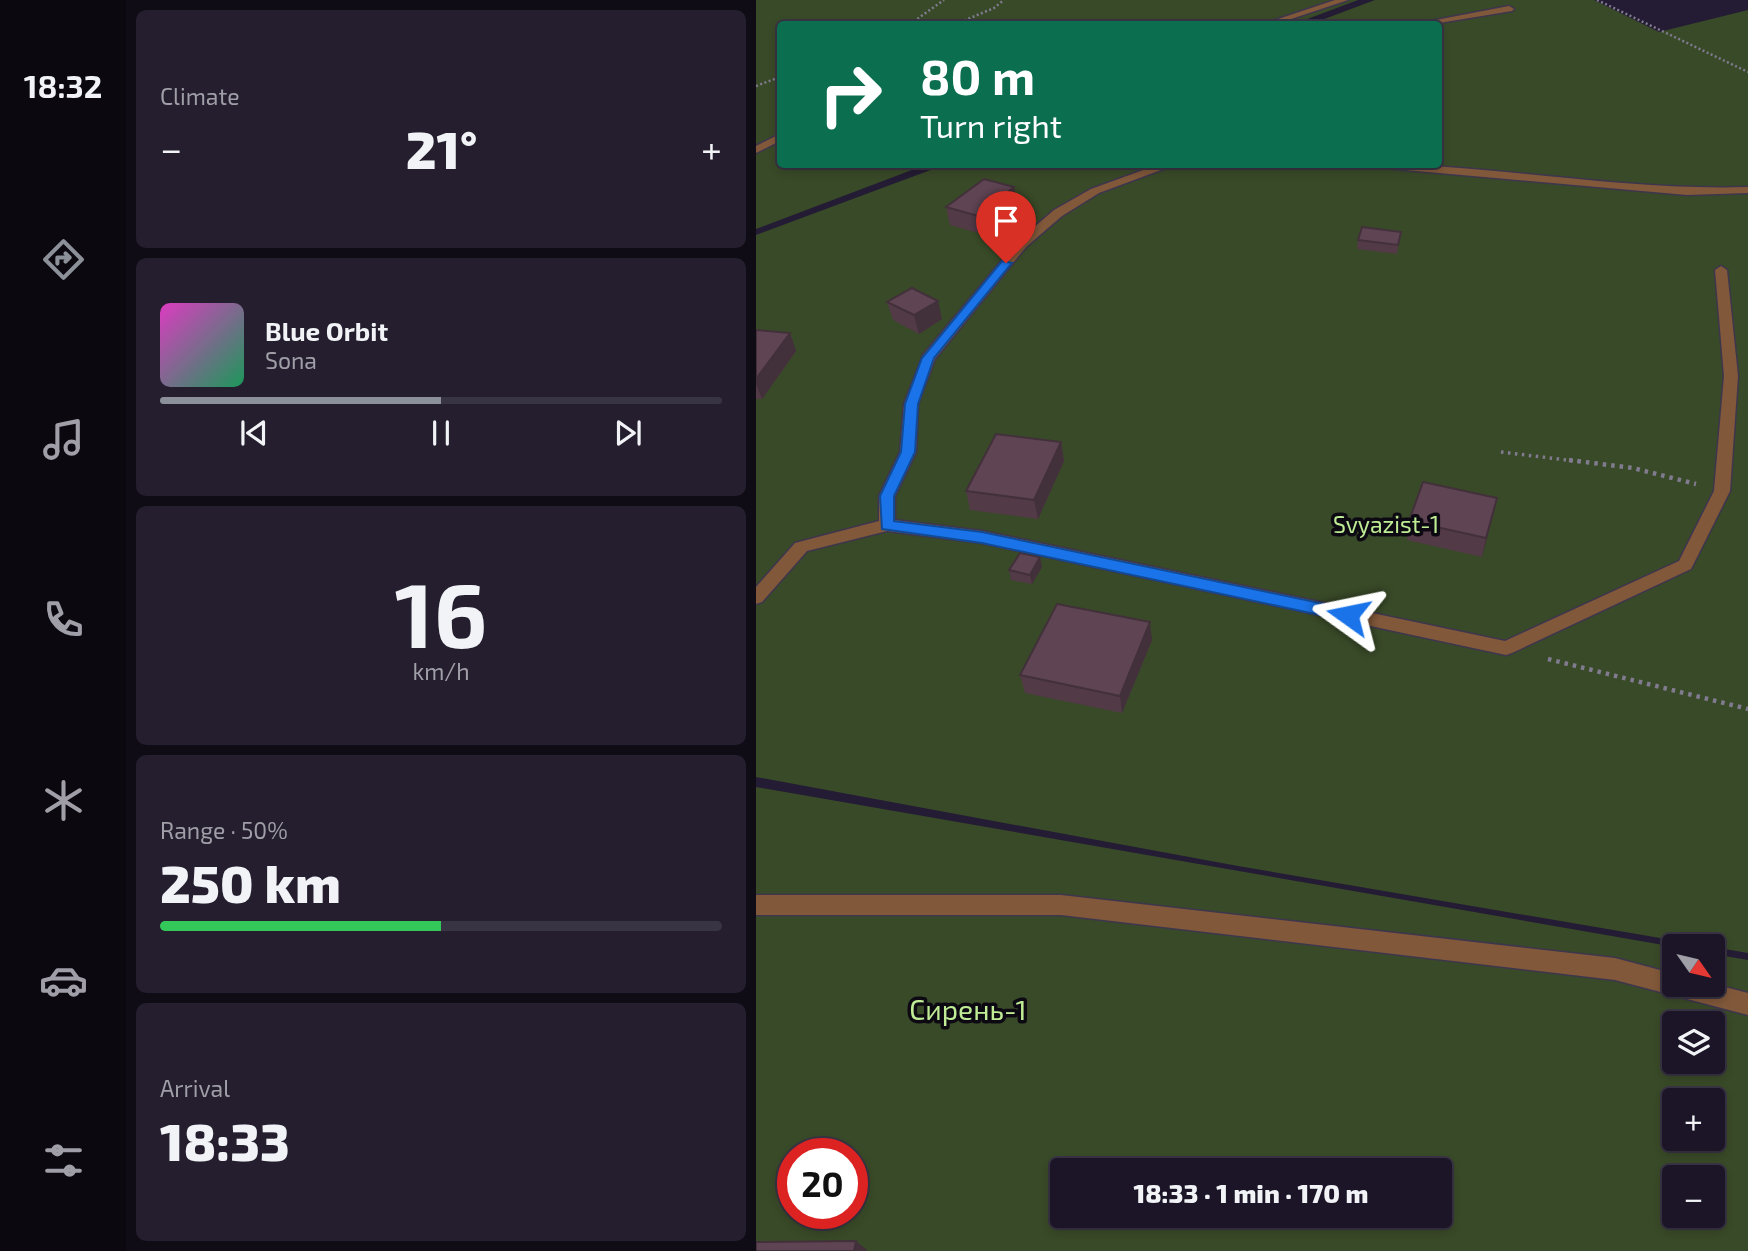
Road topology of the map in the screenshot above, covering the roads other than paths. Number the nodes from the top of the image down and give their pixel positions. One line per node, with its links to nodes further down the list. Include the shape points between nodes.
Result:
1 (1343, 0): 3 (street)
2 (1509, 9): 4 (street)
3 (1277, 21)
4 (1438, 21)
5 (777, 139): 6 (street)
6 (756, 150)
7 (1160, 168): 11 (street, via 1095,191 1058,213 1022,244 928,358 911,404 908,452 887,496)
8 (1416, 168): 9 (street, via 1687,192)
9 (1748, 190)
10 (1721, 270): 11 (street, via 1731,376 1722,491 1685,565 1506,648 982,537)
11 (887, 526): 12 (street, via 801,547)
12 (756, 598)
13 (756, 905): 14 (street, via 1061,905 1615,969)
14 (1662, 981)
15 (1725, 998): 16 (street)
16 (1748, 1004)

